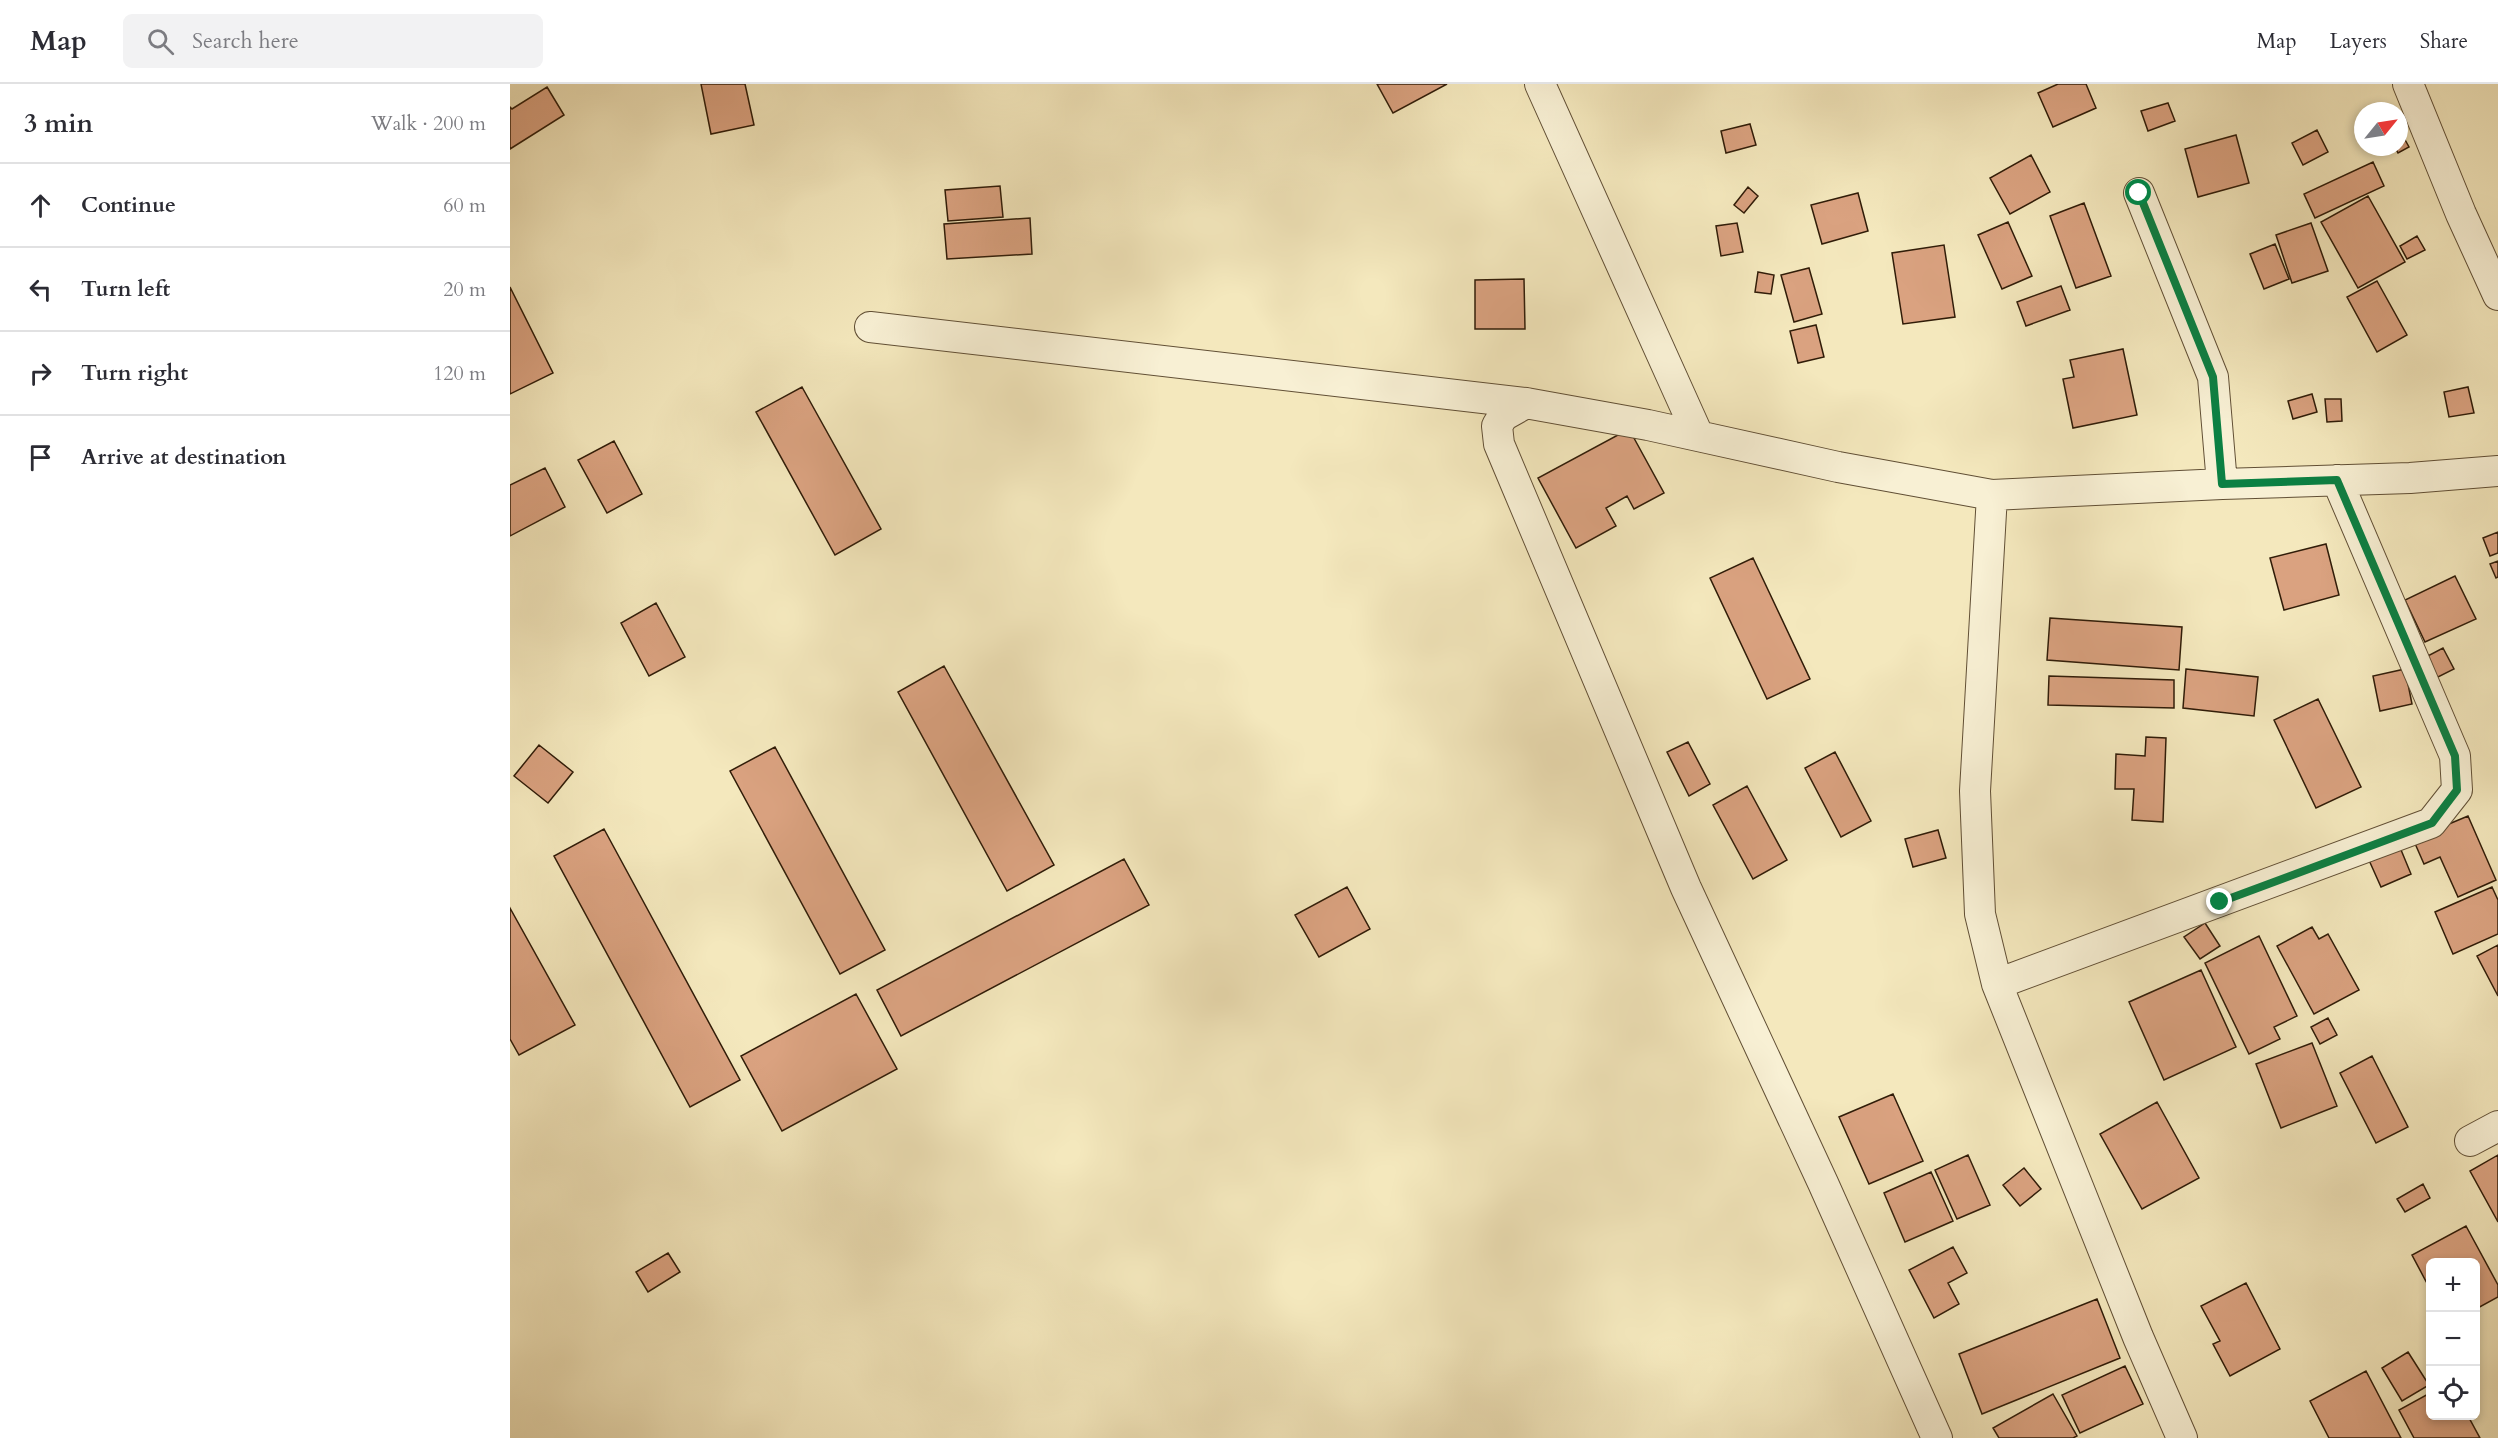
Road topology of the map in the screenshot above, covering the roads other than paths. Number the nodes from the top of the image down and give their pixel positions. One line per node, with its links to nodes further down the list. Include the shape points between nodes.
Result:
1 (1540, 84): 7 (street)
2 (2408, 84): 4 (street)
3 (2139, 193): 10 (street, via 2213,377)
4 (2498, 295)
5 (870, 327): 6 (street)
6 (1526, 403): 7 (street); 15 (street, via 1503,416 1497,426 1499,444 1686,888)
7 (1698, 435): 11 (street, via 1838,467)
8 (2498, 471): 9 (street)
9 (2337, 480): 10 (street); 12 (street, via 2455,756 2457,790 2432,823)
10 (2222, 484): 11 (street)
11 (1992, 495): 12 (street, via 1975,791 1980,914)
12 (1997, 984): 16 (street)
13 (2498, 1126): 14 (street)
14 (2470, 1141)
15 (1937, 1438)
16 (2182, 1438)

